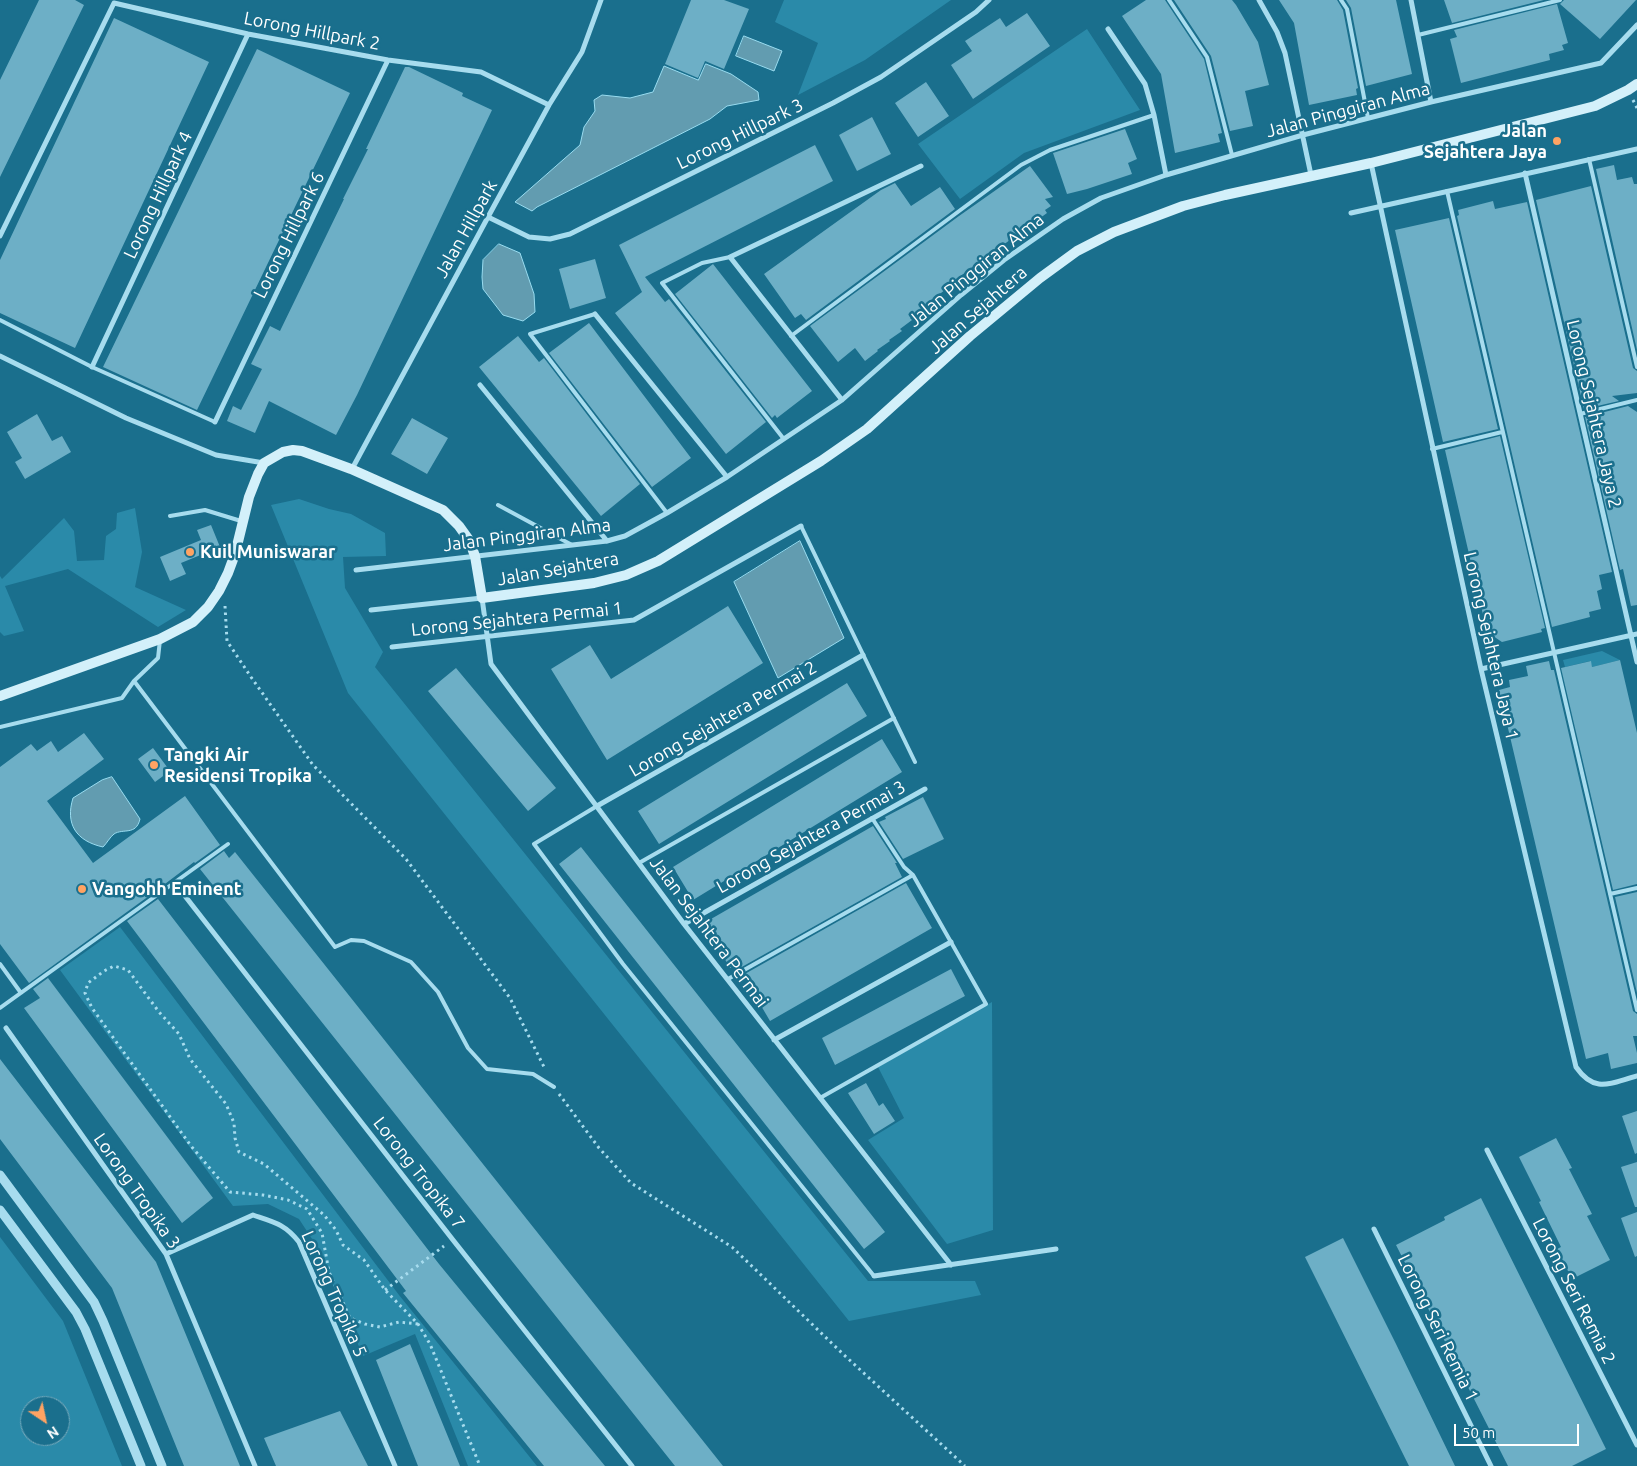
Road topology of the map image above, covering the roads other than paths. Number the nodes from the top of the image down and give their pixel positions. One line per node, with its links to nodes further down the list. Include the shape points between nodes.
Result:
1 (601, 0): 15 (street, Jalan Hillpark, via 582,52)
2 (989, 0): 30 (street, Lorong Hillpark 3, via 882,77 570,234 550,238 528,237)
3 (1169, 0): 20 (lane, via 1207,56)
4 (1259, 0): 18 (street, via 1285,53)
5 (1341, 0): 17 (lane, via 1347,9)
6 (1411, 0): 11 (street)
7 (1560, 0): 11 (lane)
8 (1637, 25): 14 (street, Jalan Pinggiran Alma, via 1602,63)
9 (1108, 29): 16 (street, via 1145,84)
10 (248, 34): 12 (street, Lorong Hillpark 2); 31 (street, Lorong Hillpark 2, via 114,3); 37 (street, Lorong Hillpark 4)
11 (1418, 35): 14 (street)
12 (388, 60): 15 (street, Lorong Hillpark 2, via 481,72); 43 (street, Lorong Hillpark 6)
13 (1637, 84): 22 (main road, Jalan Sejahtera, via 1595,106)
14 (1431, 102): 17 (street, Jalan Pinggiran Alma)
15 (549, 105): 30 (street, Jalan Hillpark)
16 (1154, 115): 25 (street); 35 (lane, via 1050,150 1021,165)
17 (1368, 118): 18 (street, Jalan Pinggiran Alma)
18 (1303, 135): 20 (street, Jalan Pinggiran Alma); 26 (street)
19 (1635, 149): 21 (street)
20 (1232, 155): 25 (street, Jalan Pinggiran Alma)
21 (1589, 159): 24 (street); 38 (lane)
22 (1371, 163): 26 (main road, Jalan Sejahtera); 28 (street, Lorong Sejahtera Jaya 1)
23 (921, 166): 32 (street)
24 (1525, 173): 27 (street); 42 (street, Lorong Sejahtera Jaya 2)
25 (1166, 175): 40 (street, Jalan Pinggiran Alma, via 1101,198 1063,218 961,295)
26 (1311, 175): 59 (main road, Jalan Sejahtera, via 1183,206 1114,232 1077,252 977,330 867,429 658,561 626,575 594,583)
27 (1448, 191): 28 (street); 44 (lane)
28 (1380, 206): 29 (street); 46 (street, Lorong Sejahtera Jaya 1)
29 (1352, 213)
30 (488, 217): 48 (street, Jalan Hillpark)
31 (0, 236)
32 (730, 257): 35 (street); 45 (lane, via 702,264 662,284)
33 (595, 314): 49 (street); 51 (lane, via 530,334)
34 (0, 320): 37 (lane)
35 (791, 336): 40 (street)
36 (0, 356): 47 (street, via 126,418 216,455)
37 (92, 367): 43 (lane)
38 (1637, 367)
39 (480, 385): 55 (street)
40 (842, 400): 45 (street, Jalan Pinggiran Alma)
41 (1637, 400): 42 (lane)
42 (1580, 414): 61 (street, Lorong Sejahtera Jaya 2)
43 (215, 422)
44 (1502, 432): 46 (lane); 65 (lane)
45 (783, 438): 49 (street, Jalan Pinggiran Alma)
46 (1432, 449): 68 (street, Lorong Sejahtera Jaya 1)
47 (264, 464): 48 (main road, via 282,452 293,450); 53 (main road, via 253,485)
48 (352, 469): 57 (main road, via 442,510 459,526)
49 (727, 476): 51 (street, Jalan Pinggiran Alma)
50 (498, 505): 56 (lane)
51 (667, 513): 55 (street, Jalan Pinggiran Alma, via 625,536)
52 (170, 516): 53 (lane, via 205,510)
53 (243, 522): 63 (main road, via 228,573 208,607 193,622)
54 (802, 526): 62 (street, Lorong Sejahtera Permai 1, via 634,620); 66 (lane)
55 (607, 541): 56 (street, Jalan Pinggiran Alma)
56 (572, 545): 57 (street, Jalan Pinggiran Alma)
57 (475, 556): 58 (street, Jalan Pinggiran Alma); 59 (main road)
58 (356, 570)
59 (482, 598): 60 (street, Jalan Sejahtera); 62 (street, Jalan Sejahtera Permai)
60 (371, 610)
61 (1634, 635): 65 (street); 67 (street, Lorong Sejahtera Jaya 2)
62 (488, 636): 64 (street, Lorong Sejahtera Permai 1); 75 (street, Jalan Sejahtera Permai, via 491,664)
63 (160, 639): 69 (lane, via 158,658); 70 (main road)
64 (392, 648)
65 (1554, 653): 68 (street); 81 (lane)
66 (863, 655): 71 (lane); 75 (street, Lorong Sejahtera Permai 2)
67 (1637, 662)
68 (1482, 669): 92 (street, Lorong Sejahtera Jaya 1, via 1576,1067 1592,1083 1603,1085)
69 (134, 681): 72 (lane, via 122,698); 93 (lane, via 335,947 351,940 364,941 411,962 438,992 468,1048 487,1069 533,1074)
70 (0, 696)
71 (894, 718): 73 (lane); 78 (lane)
72 (0, 727)
73 (915, 762)
74 (925, 789): 76 (street, Lorong Sejahtera Permai 3)
75 (596, 806): 78 (street, Jalan Sejahtera Permai); 102 (lane, via 534,844 623,964)
76 (872, 818): 79 (lane, via 904,867); 83 (street, Lorong Sejahtera Permai 3)
77 (228, 844): 87 (lane)
78 (639, 863): 83 (street, Jalan Sejahtera Permai)
79 (913, 875): 84 (lane); 86 (lane)
80 (1637, 888): 81 (lane)
81 (1610, 894): 89 (lane)
82 (186, 896): 108 (street, Lorong Tropika 7)
83 (684, 924): 86 (street, Jalan Sejahtera Permai)
84 (951, 942): 91 (street); 94 (lane, via 986,1004)
85 (0, 964): 87 (lane)
86 (728, 979): 91 (street, Jalan Sejahtera Permai)
87 (21, 993): 88 (lane)
88 (0, 1008)
89 (1637, 1010)
90 (6, 1028): 100 (street, Lorong Tropika 3)
91 (774, 1040): 94 (street, Jalan Sejahtera Permai)
92 (1637, 1076)
93 (554, 1088)
94 (820, 1098): 101 (street, Jalan Sejahtera Permai)
95 (1487, 1150): 103 (street, Lorong Seri Remia 2)
96 (0, 1175): 105 (street, via 94,1302)
97 (0, 1210): 104 (street, via 76,1312)
98 (1374, 1229): 109 (street, Lorong Seri Remia 1)
99 (1056, 1249): 101 (street)
100 (166, 1254): 106 (street, Lorong Tropika 3); 107 (street, Lorong Tropika 5, via 252,1215 289,1230 299,1242)
101 (951, 1265): 102 (street)
102 (874, 1276)
103 (1637, 1445)
104 (141, 1466)
105 (162, 1466)
106 (255, 1466)
107 (395, 1466)
108 (632, 1466)
109 (1491, 1466)

